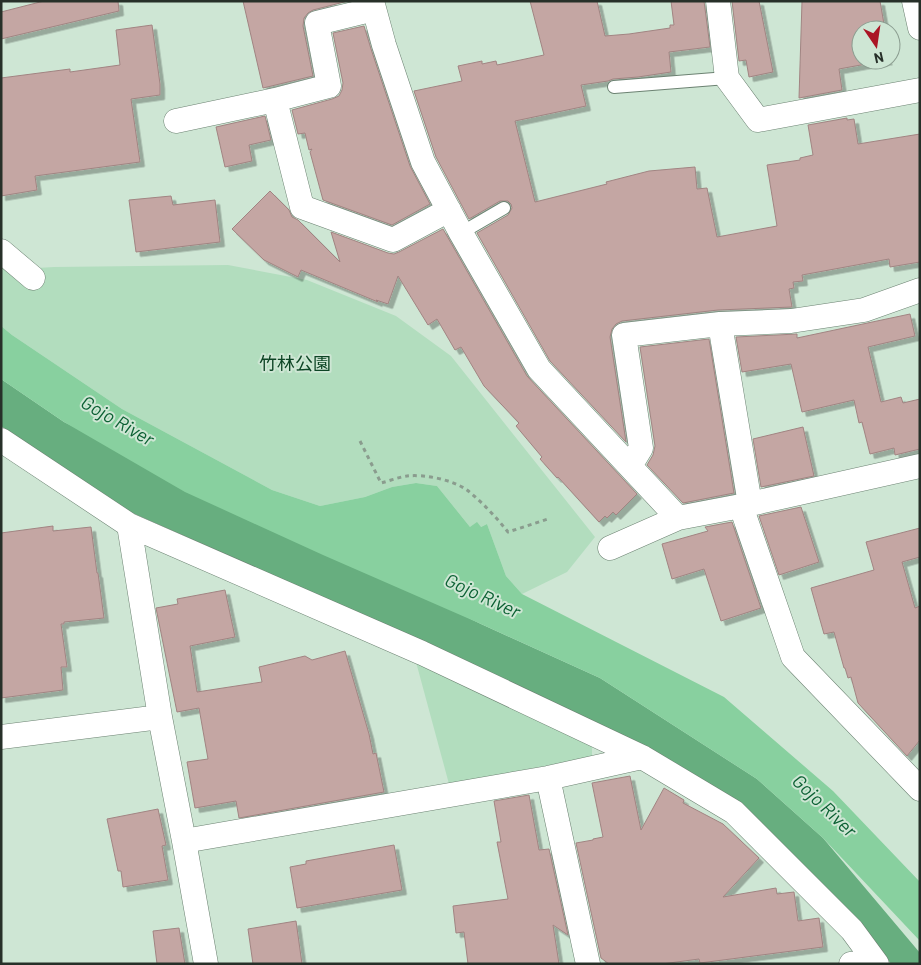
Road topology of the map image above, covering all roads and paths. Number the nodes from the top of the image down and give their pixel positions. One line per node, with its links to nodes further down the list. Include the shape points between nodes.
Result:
1 (718, 1): 5 (street)
2 (914, 1): 4 (street)
3 (373, 5): 8 (street, via 317,23 329,86); 11 (street, via 423,162)
4 (920, 28)
5 (727, 78): 6 (lane); 7 (street, via 758,120)
6 (614, 87)
7 (920, 90)
8 (275, 100): 9 (street); 11 (street, via 302,207 393,240)
9 (176, 121)
10 (504, 208): 12 (lane)
11 (449, 210): 12 (street)
12 (462, 233): 19 (street, via 539,369)
13 (1, 251): 14 (street)
14 (33, 278)
15 (920, 290): 16 (street, via 864,310 792,322)
16 (720, 324): 19 (street, via 624,335 640,448); 21 (street)
17 (1, 440): 24 (street)
18 (360, 441): 23 (path, via 381,483 408,476 429,476 451,482 466,489 508,532)
19 (630, 466): 22 (street)
20 (920, 466): 21 (street)
21 (745, 505): 22 (street); 30 (street, via 793,657)
22 (678, 518): 25 (street)
23 (548, 519)
24 (129, 524): 26 (street); 28 (street, via 422,653)
25 (610, 548)
26 (160, 717): 27 (street); 31 (street)
27 (1, 738)
28 (642, 757): 29 (street); 32 (street, via 734,812 852,930)
29 (548, 778): 31 (street); 34 (street)
30 (920, 789)
31 (184, 841): 33 (street)
32 (876, 962): 35 (street)
33 (206, 964)
34 (588, 964)
35 (851, 964)

